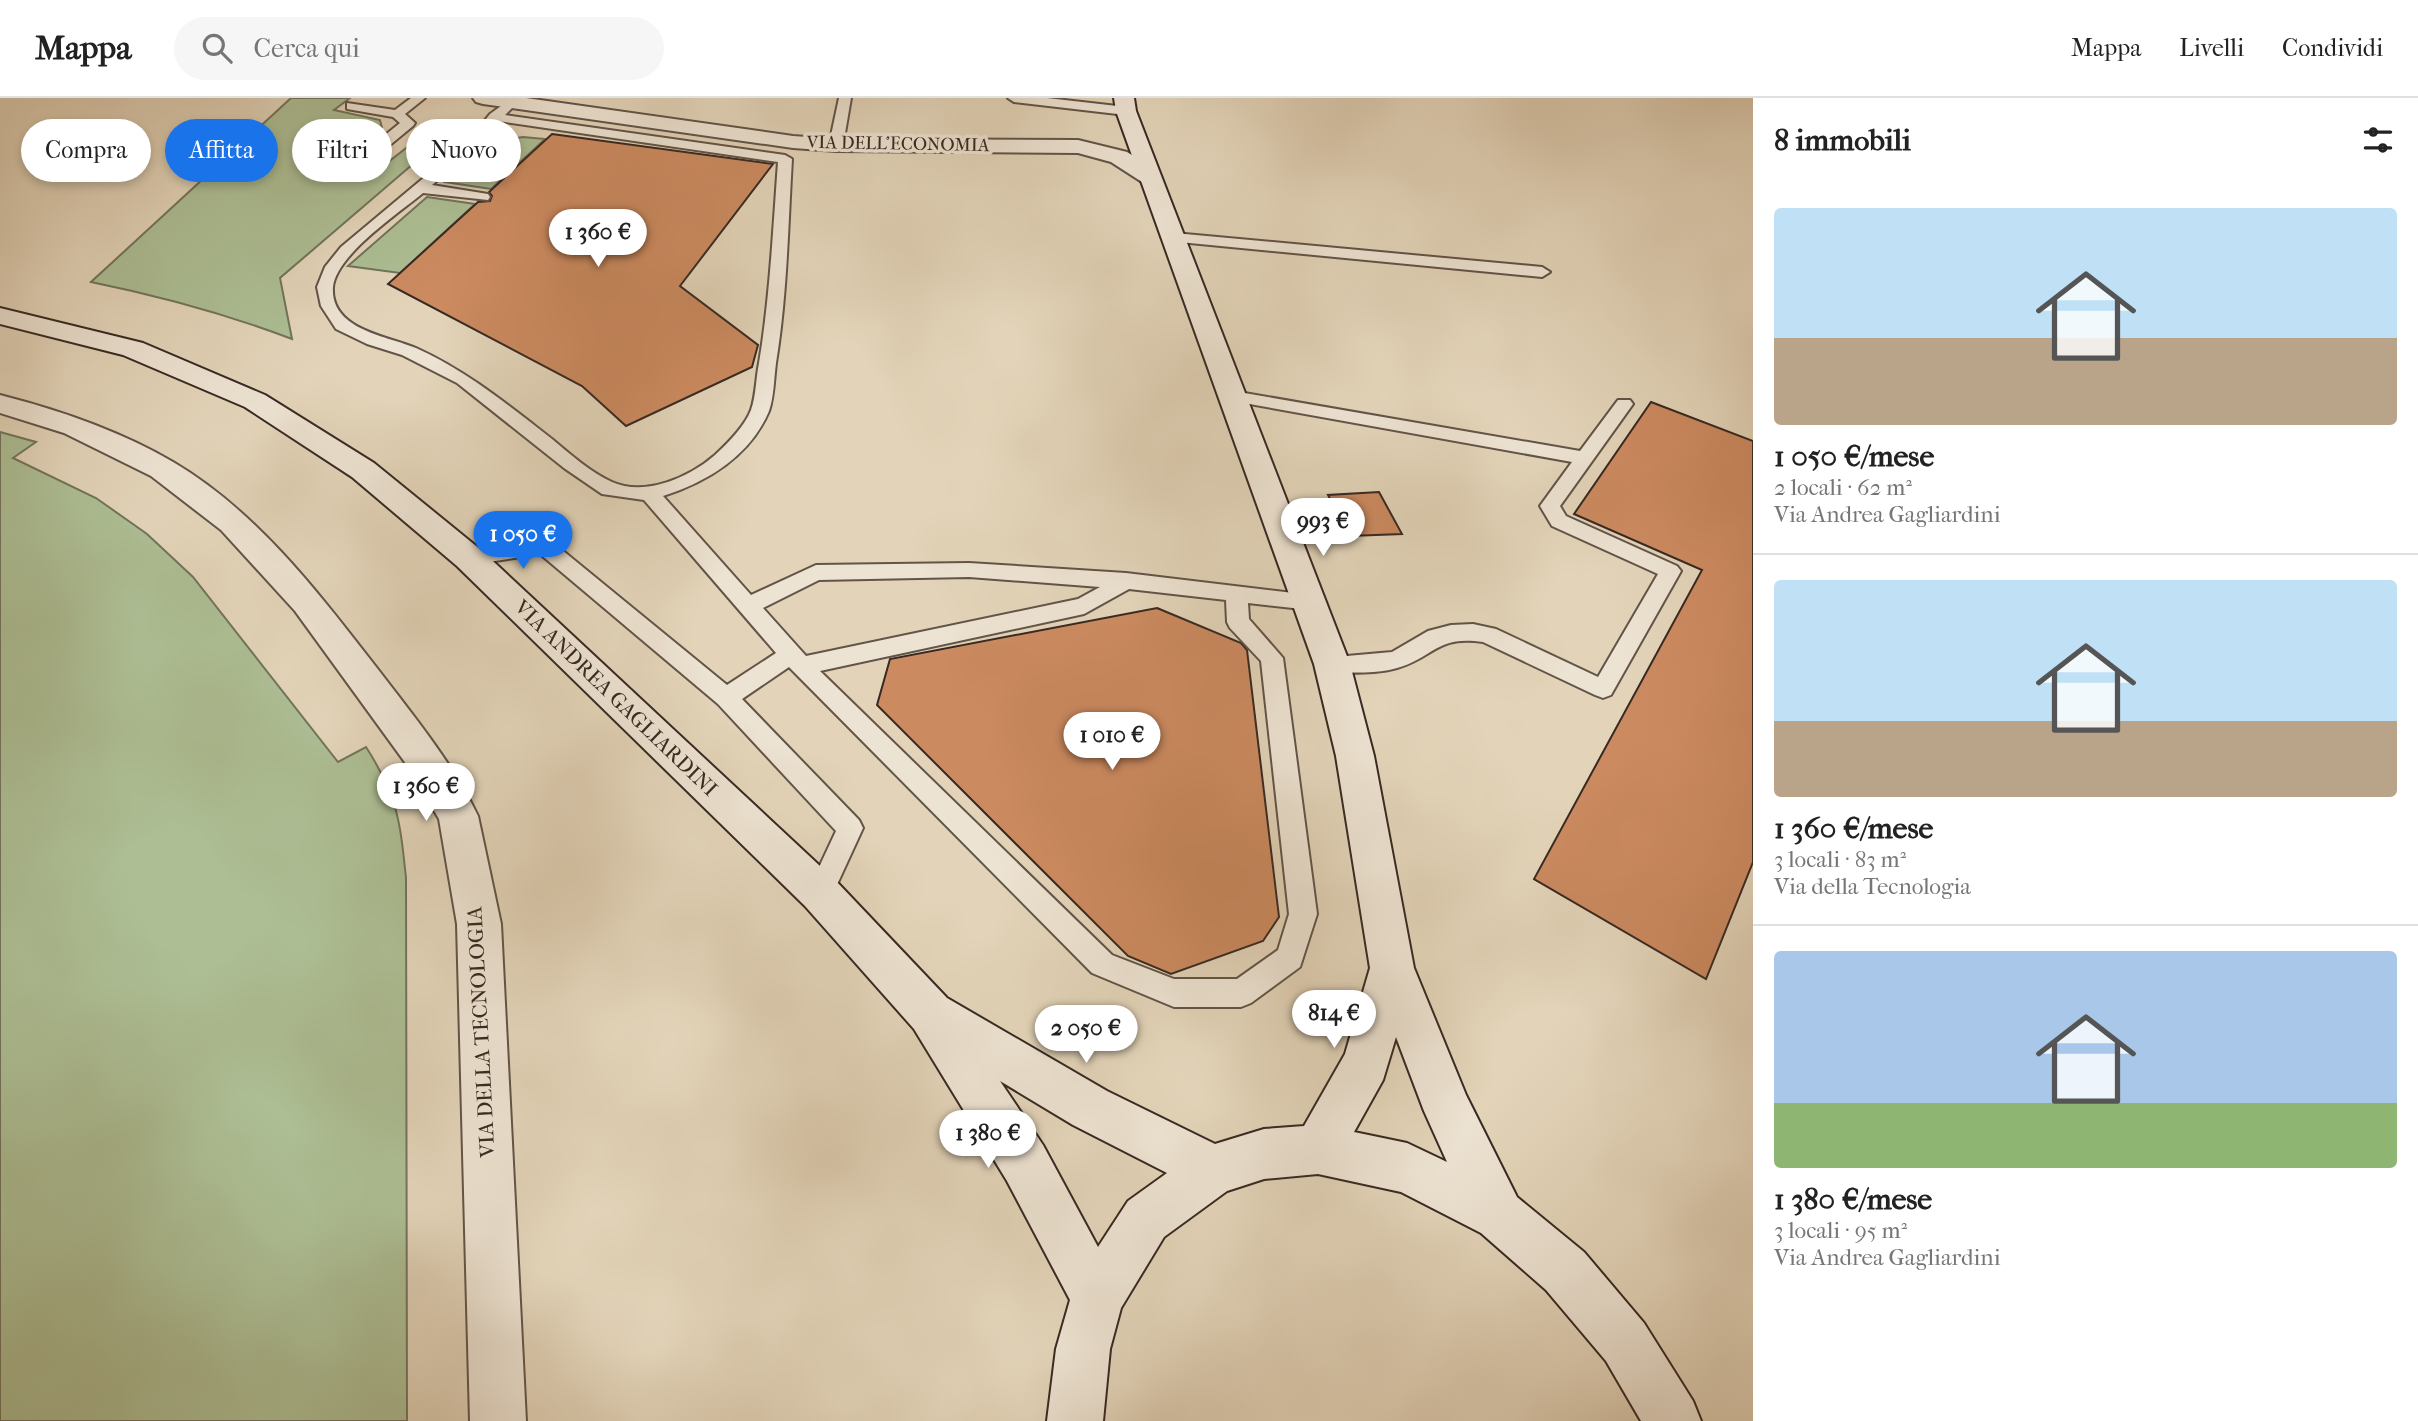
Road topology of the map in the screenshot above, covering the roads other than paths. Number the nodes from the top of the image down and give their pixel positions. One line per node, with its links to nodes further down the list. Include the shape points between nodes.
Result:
1 (419, 98): 8 (lane)
2 (483, 98): 5 (main road, VIA DELL'ECONOMIA)
3 (845, 98): 13 (lane)
4 (1014, 98): 6 (lane)
5 (512, 102): 9 (lane); 14 (main road, VIA DELL'ECONOMIA)
6 (1125, 105): 10 (main road); 12 (main road, via 1112,131)
7 (352, 106): 8 (lane)
8 (397, 114): 11 (lane, via 408,123)
9 (495, 117): 14 (lane); 16 (lane, via 474,143)
10 (1135, 135): 12 (main road, via 1130,143); 15 (main road)
11 (392, 136)
12 (1095, 144): 13 (main road, VIA DELL'ECONOMIA); 15 (main road, via 1126,158)
13 (836, 145): 14 (main road, VIA DELL'ECONOMIA)
14 (789, 150): 25 (lane, via 773,331 760,410 720,461 686,482)
15 (1150, 177): 18 (main road)
16 (420, 188): 17 (lane); 25 (lane, via 346,250 333,267 325,287 329,306 342,325 463,379 609,489)
17 (483, 197)
18 (1174, 238): 19 (lane); 21 (main road)
19 (1542, 272)
20 (0, 316): 26 (main road, VIA ANDREA GAGLIARDINI, via 133,349 255,401 363,470)
21 (1233, 396): 24 (lane); 29 (main road)
22 (0, 404): 41 (main road, VIA DELLA TECNOLOGIA, via 74,427 162,469 232,522 307,602 418,750 458,816 479,924)
23 (1624, 404): 24 (lane)
24 (1584, 458): 32 (lane, via 1549,506 1559,521 1671,571 1603,689 1488,635 1470,631 1429,640 1412,654 1391,661)
25 (650, 494): 30 (lane)
26 (468, 558): 33 (lane, via 544,547); 34 (main road, VIA ANDREA GAGLIARDINI)
27 (1125, 581): 28 (lane); 30 (lane, via 969,570 816,573); 31 (lane, via 1084,606)
28 (1236, 593): 29 (lane); 31 (lane, via 1238,622 1272,659 1303,914 1290,958 1241,993 1174,993 1102,964)
29 (1311, 602): 32 (main road)
30 (748, 606): 31 (lane)
31 (796, 660): 33 (lane)
32 (1332, 664): 35 (main road, via 1355,756)
33 (726, 698): 34 (lane, via 850,828)
34 (820, 893): 36 (main road, VIA ANDREA GAGLIARDINI)
35 (1392, 968): 37 (main road, via 1366,1063); 39 (main road, via 1448,1111)
36 (930, 1013): 38 (main road, via 1090,1108); 40 (main road, via 1025,1163)
37 (1318, 1149): 38 (main road, via 1264,1154); 39 (main road, via 1407,1168)
38 (1213, 1170): 40 (main road, via 1146,1219)
39 (1499, 1215): 43 (main road, via 1565,1271 1625,1342)
40 (1097, 1298): 42 (main road, via 1083,1349)
41 (498, 1421)
42 (1075, 1421)
43 (1673, 1421)

